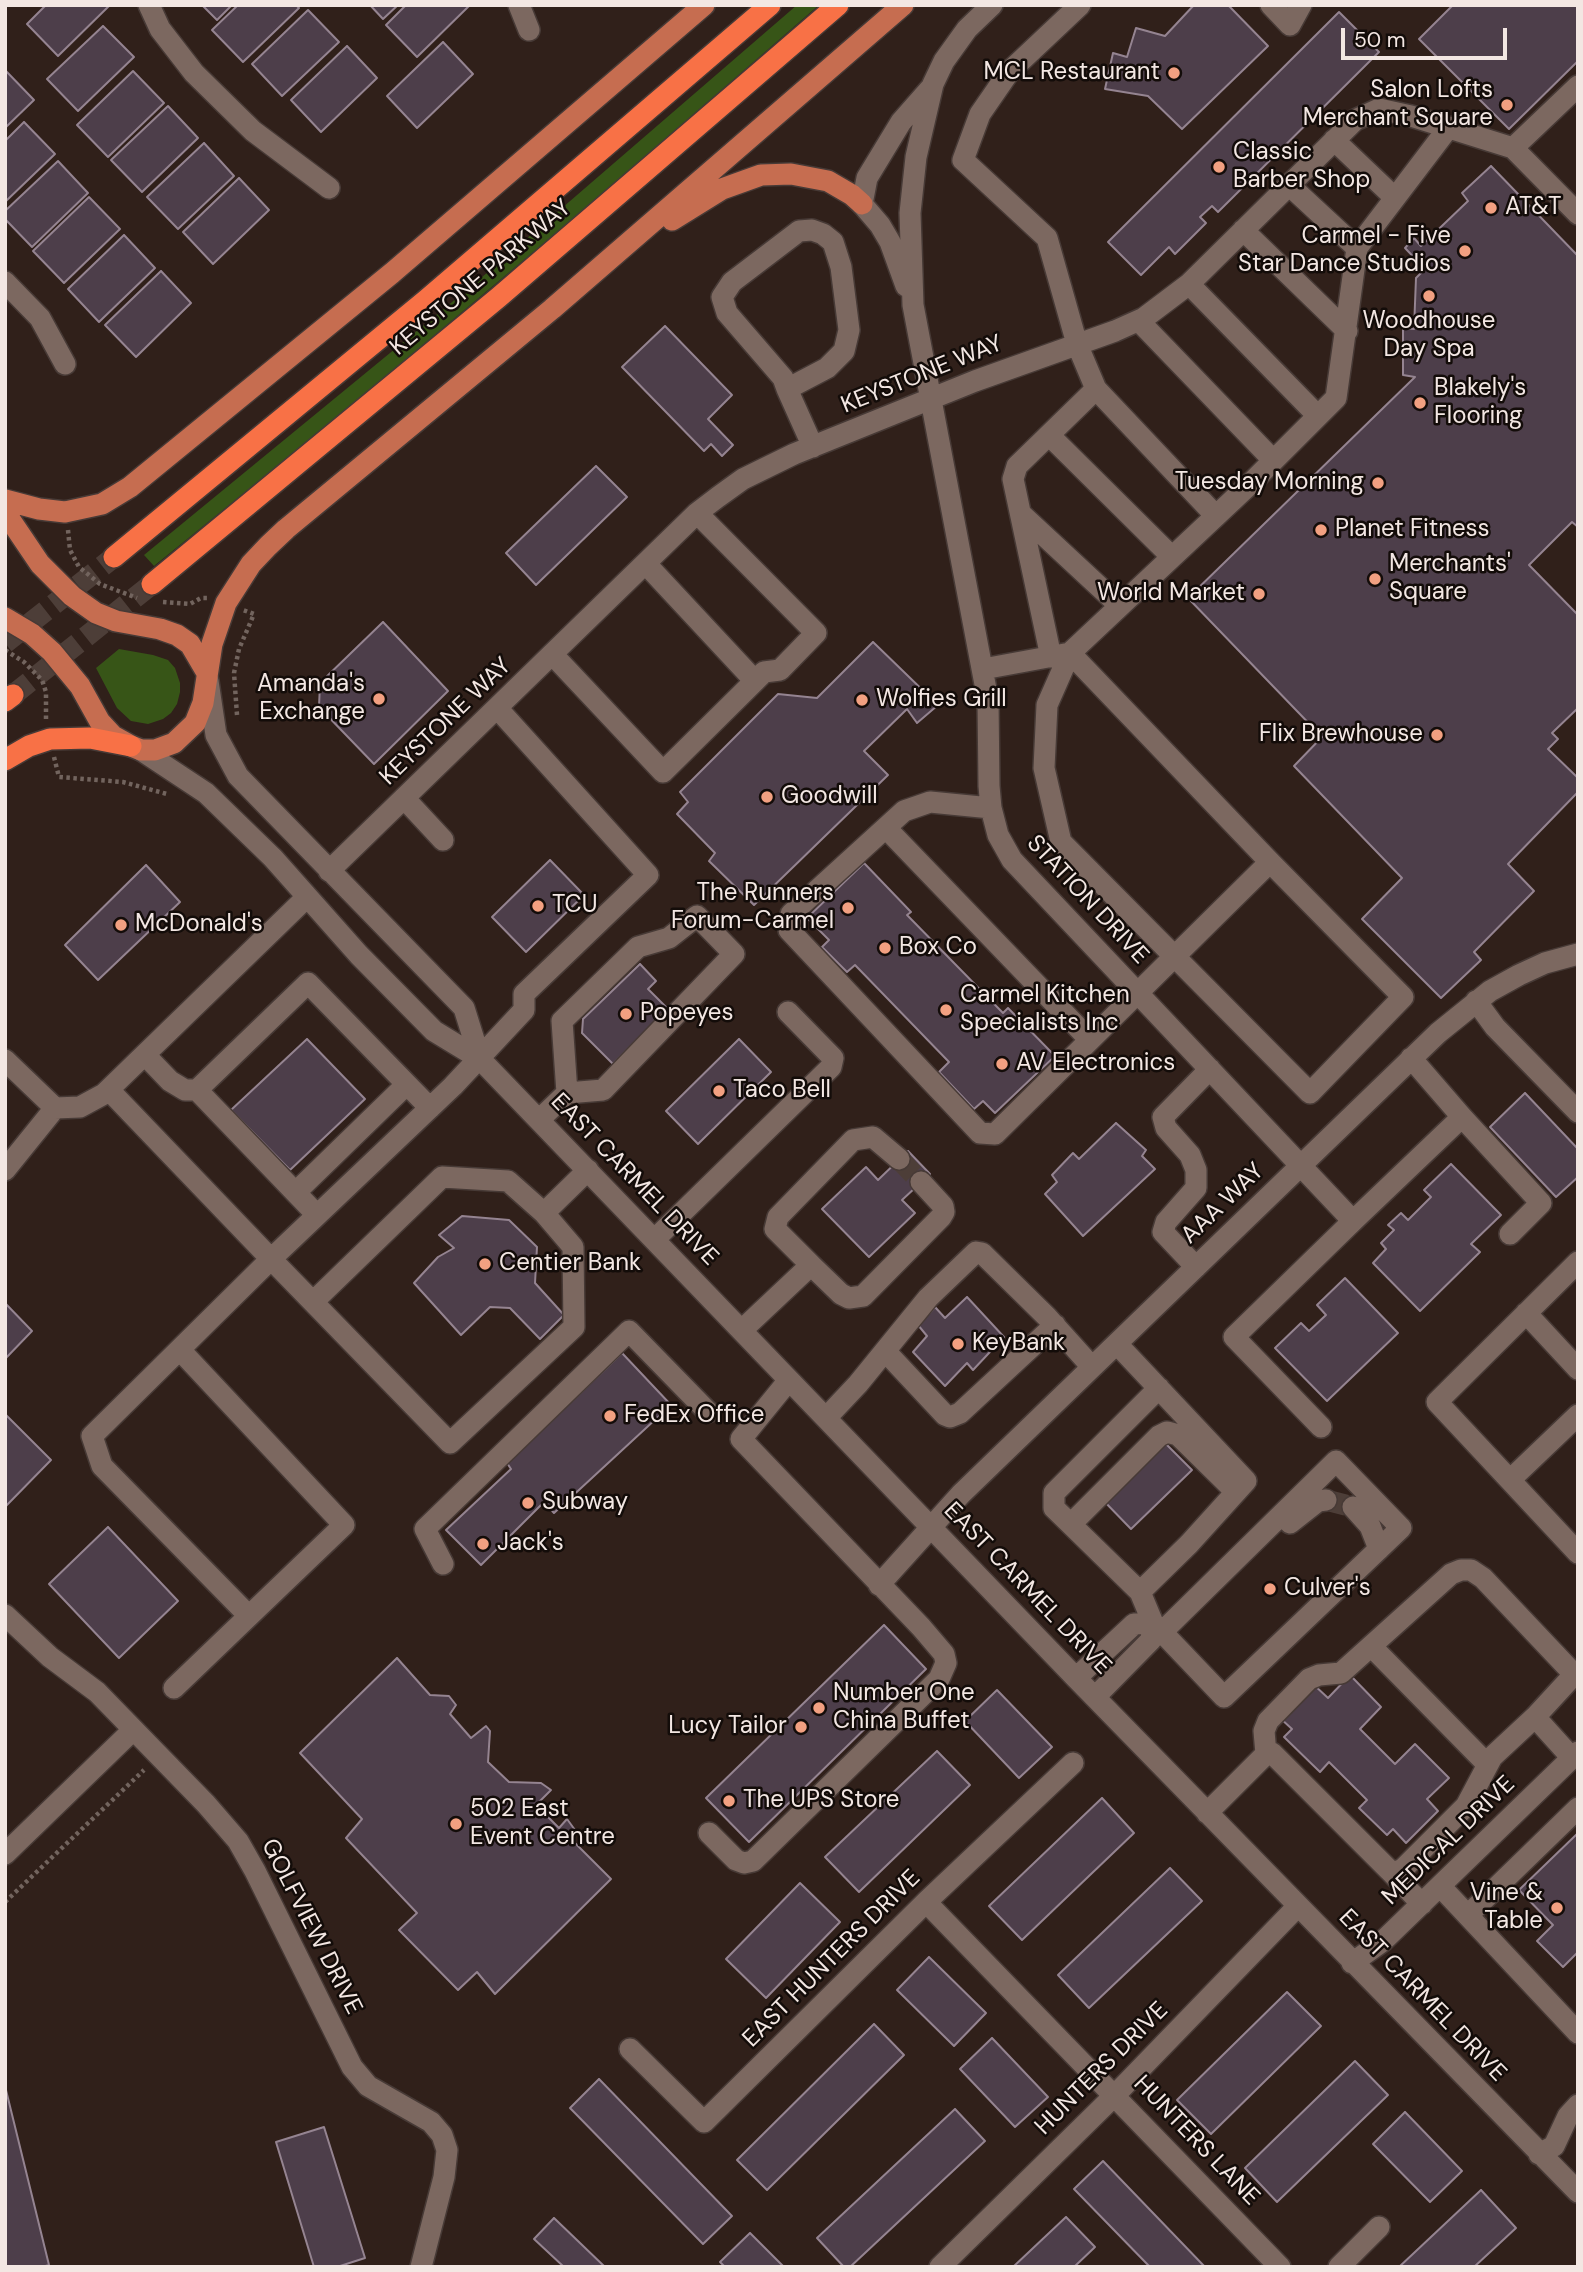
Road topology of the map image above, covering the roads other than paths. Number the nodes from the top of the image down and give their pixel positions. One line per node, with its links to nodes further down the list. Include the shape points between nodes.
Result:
1 (149, 5): 18 (street, via 160,29 194,73 253,131)
2 (519, 5): 11 (street)
3 (704, 5): 39 (main road, via 392,273 130,488 102,504 65,512)
4 (770, 5): 44 (highway, KEYSTONE PARKWAY, via 426,300)
5 (838, 5): 47 (highway, KEYSTONE PARKWAY)
6 (903, 5): 24 (main road)
7 (992, 5): 12 (street, via 967,29)
8 (1080, 5): 30 (street, via 1009,72 980,114 963,160 1047,238)
9 (1271, 5): 10 (street, via 1290,24)
10 (1301, 5)
11 (529, 30)
12 (933, 84): 20 (street, via 901,122 867,178); 27 (street, via 910,195)
13 (1578, 86): 16 (street)
14 (1449, 127): 15 (street, KEYSTONE WAY, via 1379,109 1355,120); 16 (street, KEYSTONE WAY); 19 (street)
15 (1334, 140): 17 (street, KEYSTONE WAY); 19 (street)
16 (1513, 148): 21 (street, KEYSTONE WAY)
17 (1289, 185): 22 (street, KEYSTONE WAY); 23 (street)
18 (329, 188)
19 (1395, 198): 23 (street)
20 (862, 204): 24 (main road, via 828,181 791,174 761,175 722,189); 27 (street, via 890,242)
21 (1578, 214)
22 (1243, 230): 26 (street, KEYSTONE WAY); 29 (street)
23 (1357, 248): 29 (street)
24 (613, 256): 53 (main road, via 268,547 243,574 226,603)
25 (5, 282): 31 (street, via 40,318)
26 (1189, 284): 28 (street, KEYSTONE WAY); 35 (street)
27 (913, 305): 34 (street, STATION DRIVE)
28 (1139, 321): 30 (street, KEYSTONE WAY); 38 (street)
29 (1347, 331): 35 (street, via 1336,398)
30 (1077, 344): 33 (street); 34 (street, KEYSTONE WAY)
31 (65, 364)
32 (787, 389): 32 (street, via 783,378 727,313 722,297 732,282 799,231 812,230 833,242 849,330 844,351 827,368); 37 (street)
33 (1096, 389): 36 (street); 43 (street)
34 (930, 400): 37 (street, KEYSTONE WAY); 52 (street, STATION DRIVE)
35 (1318, 416): 38 (street)
36 (1049, 435): 42 (street, via 1017,466 1013,479); 45 (street)
37 (813, 447): 41 (street, KEYSTONE WAY, via 743,479)
38 (1273, 460): 43 (street)
39 (5, 500)
40 (5, 512): 53 (main road, via 40,564 72,596 116,621 177,635 190,644)
41 (697, 513): 46 (street, KEYSTONE WAY); 54 (street, via 816,633 780,670 764,672)
42 (1020, 513): 48 (street); 51 (street)
43 (1216, 516): 45 (street)
44 (114, 556)
45 (1172, 557): 48 (street)
46 (646, 564): 50 (street, KEYSTONE WAY); 54 (street)
47 (151, 595)
48 (1120, 606): 51 (street)
49 (5, 618): 56 (main road, via 52,652 80,686 106,730)
50 (553, 655): 54 (street, via 663,772); 55 (street, KEYSTONE WAY)
51 (1060, 655): 52 (street); 62 (street); 66 (street, via 1046,705 1044,768 1061,842)
52 (983, 670): 59 (street, STATION DRIVE)
53 (207, 676): 56 (main road, via 203,703 188,732 166,747); 63 (street, EAST CARMEL DRIVE, via 216,734 234,770)
54 (755, 681)
55 (498, 709): 58 (street, KEYSTONE WAY); 73 (street, via 648,875 524,994 524,1010)
56 (136, 748): 57 (highway, via 90,738 50,739); 64 (street, EAST CARMEL DRIVE, via 206,793)
57 (5, 760)
58 (404, 798): 61 (street); 63 (street, KEYSTONE WAY)
59 (991, 808): 60 (street, via 930,802 904,811); 67 (street, STATION DRIVE, via 998,835 1012,860)
60 (886, 828): 70 (street); 70 (street, via 791,914 789,930 980,1133 995,1134)
61 (443, 839)
62 (1270, 862): 66 (street); 66 (street, via 1403,997 1310,1093)
63 (329, 871): 73 (street, EAST CARMEL DRIVE, via 464,1008)
64 (307, 897): 71 (street); 73 (street, EAST CARMEL DRIVE, via 434,1031)
65 (1578, 954): 68 (street, AAA WAY, via 1545,963)
66 (1174, 956): 67 (street)
67 (1137, 992): 70 (street); 75 (street, STATION DRIVE)
68 (1476, 1001): 72 (street, AAA WAY); 82 (street)
69 (788, 1012): 95 (street, via 833,1058 831,1067)
70 (1089, 1039)
71 (146, 1056): 77 (street); 78 (street, via 170,1081 184,1090)
72 (1411, 1058): 83 (street); 86 (street, AAA WAY)
73 (480, 1059): 81 (street); 84 (street, EAST CARMEL DRIVE)
74 (5, 1060): 80 (street)
75 (1210, 1069): 86 (street, STATION DRIVE); 99 (street, via 1163,1117 1166,1128 1190,1155 1196,1188 1166,1222 1163,1232)
76 (406, 1085): 78 (street, via 308,983); 81 (street); 90 (street)
77 (109, 1090): 80 (street, via 80,1107); 96 (street)
78 (197, 1090): 90 (street)
79 (567, 1093): 79 (street, via 603,1090 734,954 697,916 669,938 638,947 562,1021); 84 (street)
80 (55, 1108): 87 (street)
81 (430, 1108): 92 (street)
82 (1578, 1112)
83 (1462, 1117): 93 (street); 94 (street, via 1541,1203)
84 (540, 1120): 88 (street, EAST CARMEL DRIVE)
85 (899, 1159): 98 (street, via 873,1136 853,1140 778,1217 775,1229)
86 (1300, 1166): 93 (street, STATION DRIVE); 99 (street, AAA WAY)
87 (5, 1170)
88 (588, 1170): 91 (street); 95 (street, EAST CARMEL DRIVE)
89 (921, 1182): 98 (street, via 944,1212 863,1296 841,1294)
90 (296, 1192): 92 (street)
91 (544, 1213): 100 (street, via 508,1181 442,1177); 100 (street, via 573,1247 574,1327 450,1443)
92 (317, 1215): 96 (street)
93 (1353, 1221): 114 (street, via 1234,1338)
94 (1510, 1234)
95 (655, 1239): 103 (street, EAST CARMEL DRIVE)
96 (271, 1259): 100 (street); 105 (street)
97 (1578, 1262): 101 (street)
98 (811, 1265): 103 (street)
99 (1196, 1267): 104 (street, AAA WAY)
100 (314, 1301)
101 (1526, 1313): 108 (street); 115 (street, via 1437,1402)
102 (1051, 1321): 106 (street, via 960,1413 950,1417); 106 (street, via 976,1252 928,1298); 107 (street)
103 (742, 1330): 109 (street, EAST CARMEL DRIVE)
104 (1117, 1344): 107 (street, AAA WAY); 110 (street)
105 (180, 1350): 128 (street, via 92,1436 102,1466); 128 (street, via 344,1525)
106 (886, 1352): 113 (street)
107 (1093, 1367): 120 (street, AAA WAY)
108 (1578, 1369)
109 (789, 1380): 113 (street, EAST CARMEL DRIVE); 125 (street, via 741,1439)
110 (1159, 1388): 116 (street, via 1246,1481); 119 (street, via 1054,1493 1054,1508)
111 (708, 1412): 123 (street, via 629,1331 425,1529)
112 (1578, 1415): 115 (street)
113 (826, 1418): 120 (street, EAST CARMEL DRIVE)
114 (1321, 1427)
115 (1510, 1480): 122 (street)
116 (1236, 1492): 119 (street, via 1178,1435 1167,1432); 126 (street)
117 (1326, 1500): 124 (street, via 1301,1513 1233,1575)
118 (1353, 1507): 121 (street, via 1370,1526)
119 (1071, 1524): 126 (street)
120 (930, 1527): 125 (street, AAA WAY); 131 (street, EAST CARMEL DRIVE)
121 (1379, 1549): 124 (street, via 1401,1528 1336,1461); 129 (street, via 1224,1697)
122 (1578, 1553)
123 (443, 1564)
124 (1217, 1579): 129 (street)
125 (879, 1585): 142 (street, via 944,1654 946,1663 939,1679 753,1861 736,1860)
126 (1140, 1592): 129 (street)
127 (5, 1615): 135 (street, GOLFVIEW DRIVE, via 97,1692)
128 (249, 1616): 132 (street)
129 (1158, 1628): 131 (street, via 1133,1623); 133 (street)
130 (1372, 1647): 134 (street, via 1451,1574 1476,1571 1571,1671 1570,1679); 136 (street, via 1341,1673 1310,1679 1268,1721); 139 (street)
131 (1076, 1678): 133 (street, EAST CARMEL DRIVE)
132 (174, 1688)
133 (1095, 1697): 141 (street, EAST CARMEL DRIVE)
134 (1535, 1717): 137 (street); 139 (street)
135 (133, 1730): 143 (street); 158 (street, GOLFVIEW DRIVE, via 238,1841 352,2067 368,2086 431,2122 442,2135 447,2150 444,2177)
136 (1266, 1754): 141 (street); 144 (street, via 1280,1760)
137 (1575, 1755): 145 (street, MEDICAL DRIVE)
138 (1073, 1763): 146 (street, EAST HUNTERS DRIVE)
139 (1487, 1764): 144 (street, via 1466,1806 1403,1869)
140 (1578, 1808): 149 (street)
141 (1207, 1813): 148 (street, EAST CARMEL DRIVE)
142 (709, 1833)
143 (5, 1854)
144 (1389, 1870): 147 (street)
145 (1440, 1886): 147 (street, MEDICAL DRIVE); 149 (street)
146 (926, 1902): 152 (street, EAST HUNTERS DRIVE, via 704,2122); 153 (street, HUNTERS LANE)
147 (1422, 1904): 150 (street, MEDICAL DRIVE)
148 (1298, 1906): 150 (street, EAST CARMEL DRIVE); 153 (street, HUNTERS DRIVE)
149 (1468, 1916): 151 (street)
150 (1352, 1963): 155 (street, EAST CARMEL DRIVE)
151 (1578, 2033)
152 (630, 2049)
153 (1115, 2095): 159 (street, HUNTERS DRIVE); 160 (street, HUNTERS LANE)
154 (1578, 2105): 155 (street)
155 (1546, 2150): 156 (street, EAST CARMEL DRIVE)
156 (1578, 2192)
157 (1379, 2227): 161 (street)
158 (421, 2267)
159 (940, 2267)
160 (1280, 2267)
161 (1339, 2267)

